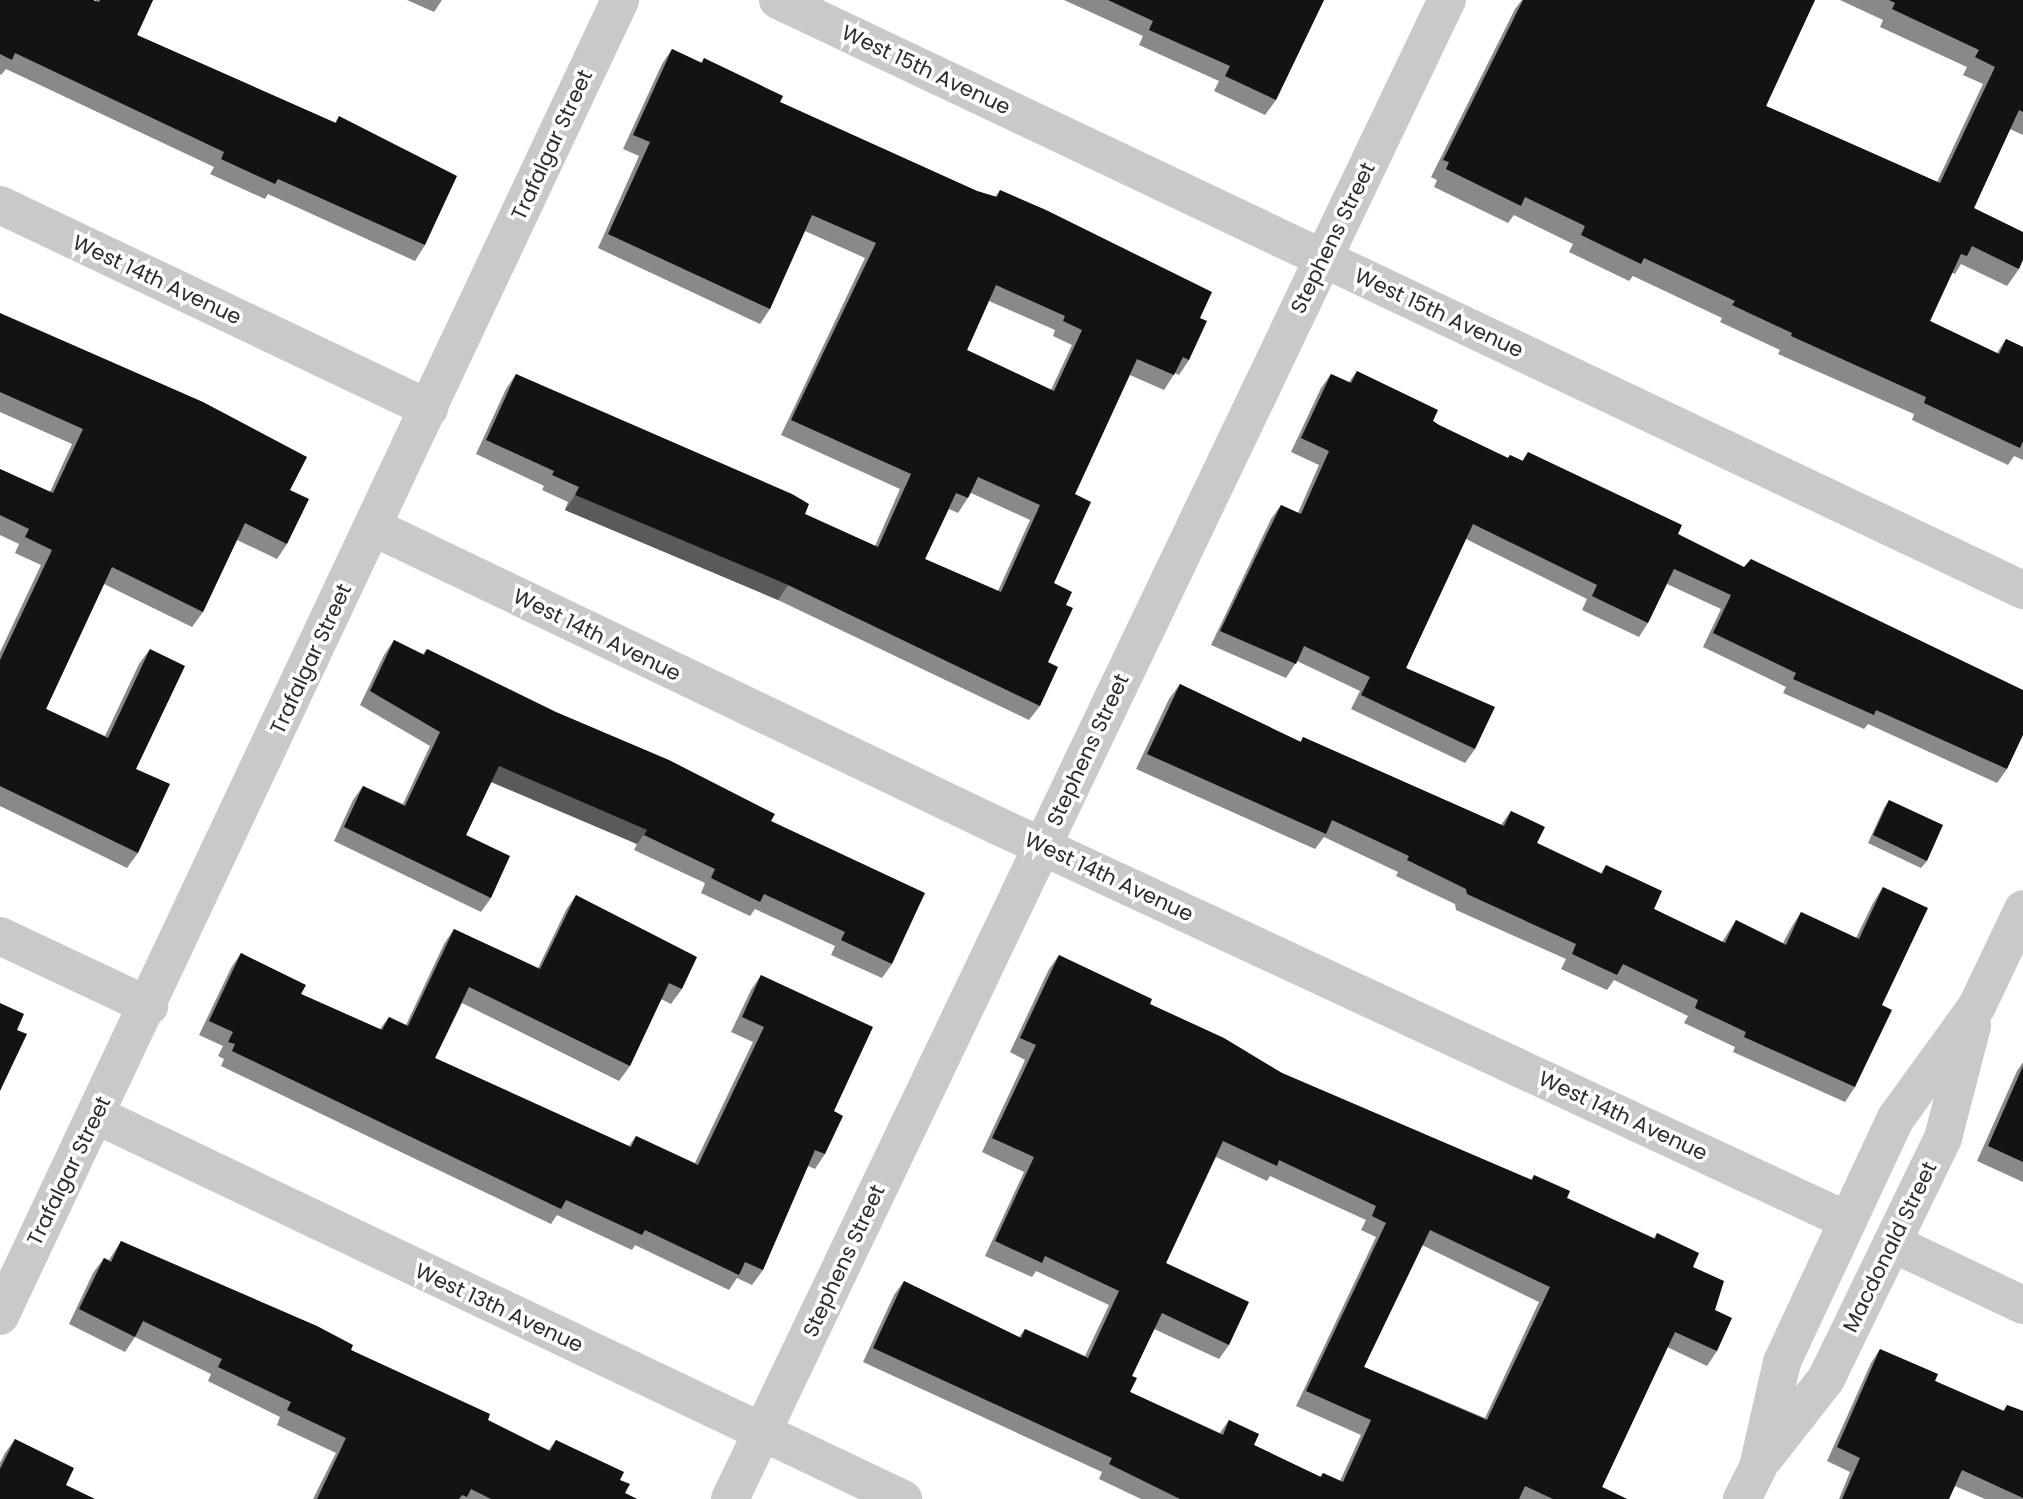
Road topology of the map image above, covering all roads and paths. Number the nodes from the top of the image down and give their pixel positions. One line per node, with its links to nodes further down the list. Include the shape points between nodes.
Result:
1 (620, 0): 6 (street, Trafalgar Street)
2 (778, 0): 5 (street, West 15th Avenue)
3 (1447, 0): 5 (street, Stephens Street)
4 (0, 205): 6 (street, West 14th Avenue)
5 (1323, 258): 8 (street, West 15th Avenue); 9 (street, Stephens Street)
6 (429, 409): 7 (street, Trafalgar Street)
7 (373, 527): 9 (street, West 14th Avenue); 12 (street, Trafalgar Street)
8 (2023, 590)
9 (1043, 846): 15 (street, West 14th Avenue); 19 (street, Stephens Street)
10 (2023, 909): 13 (street, Macdonald Street)
11 (0, 936): 12 (street)
12 (149, 1006): 14 (street, Trafalgar Street)
13 (1977, 1006): 15 (street, Macdonald Street, via 1896,1118); 16 (street, Macdonald Street, via 1943,1138)
14 (96, 1115): 18 (street, Trafalgar Street); 19 (street, West 13th Avenue)
15 (1848, 1222): 20 (street, Macdonald Street, via 1782,1362)
16 (1892, 1242): 17 (street); 20 (street, Macdonald Street, via 1826,1380)
17 (2023, 1305)
18 (0, 1316)
19 (762, 1433): 21 (street, Stephens Street); 22 (street, West 13th Avenue)
20 (1750, 1483)
21 (730, 1499)
22 (903, 1499)

